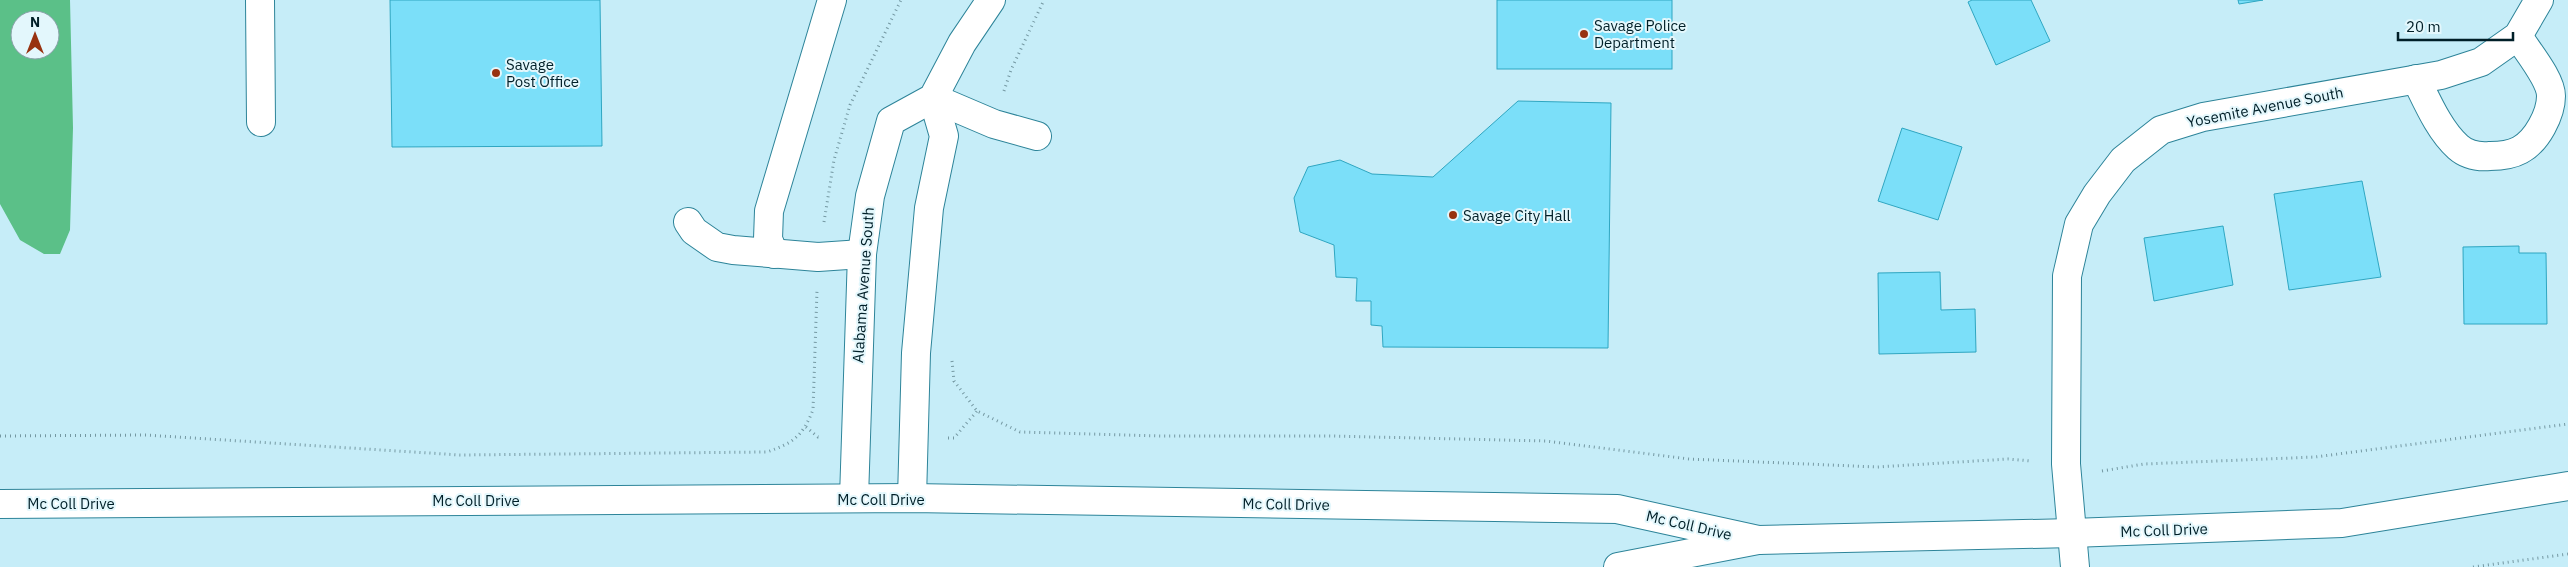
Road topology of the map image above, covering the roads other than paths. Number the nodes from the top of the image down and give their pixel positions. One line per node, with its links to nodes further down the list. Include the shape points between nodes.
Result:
1 (260, 0): 8 (main road)
2 (832, 0): 11 (main road, via 769,211 768,239)
3 (991, 0): 7 (main road, via 962,42)
4 (2539, 0): 5 (main road, Yosemite Avenue South)
5 (2518, 36): 6 (main road, Yosemite Avenue South, via 2481,62); 6 (main road, via 2547,79 2551,95 2547,117 2536,136 2521,150 2506,155 2468,154 2447,133)
6 (2416, 79): 17 (main road, Yosemite Avenue South, via 2203,117 2161,130 2123,160 2096,194 2079,224 2067,276 2066,464)
7 (932, 98): 9 (main road, via 994,124); 12 (main road, Alabama Avenue South, via 892,121 870,196); 15 (main road, via 944,136 926,237 916,353)
8 (261, 122)
9 (1037, 136)
10 (688, 222): 11 (main road, via 694,231 717,247)
11 (774, 254): 12 (main road, via 818,257)
12 (862, 254): 14 (main road, Alabama Avenue South)
13 (2568, 486): 17 (main road, Mc Coll Drive, via 2342,523)
14 (854, 498): 15 (main road, Mc Coll Drive); 16 (main road, Mc Coll Drive)
15 (912, 498): 18 (main road, Mc Coll Drive, via 1617,509)
16 (0, 504)
17 (2072, 533): 18 (main road, Mc Coll Drive); 20 (main road, Yosemite Avenue South)
18 (1758, 540): 19 (main road, Mc Coll Drive)
19 (1618, 567)
20 (2075, 567)

